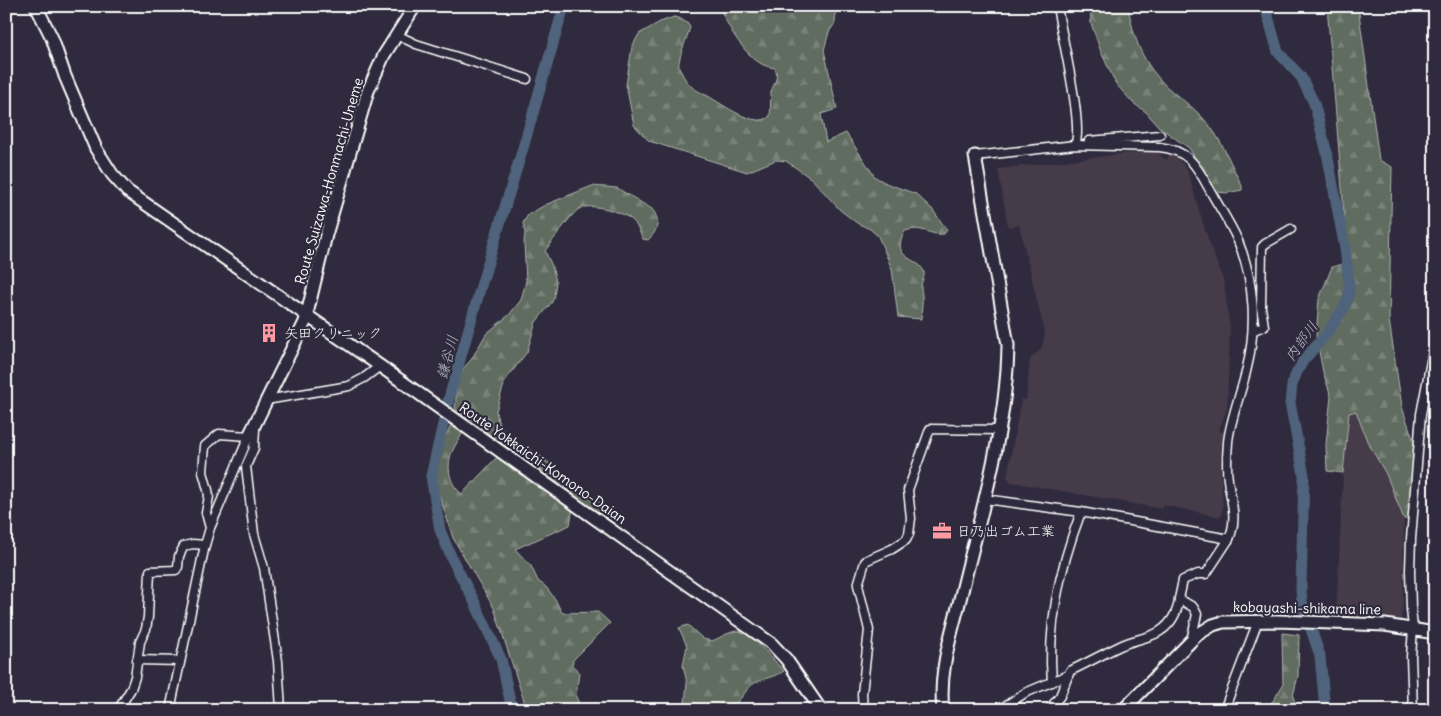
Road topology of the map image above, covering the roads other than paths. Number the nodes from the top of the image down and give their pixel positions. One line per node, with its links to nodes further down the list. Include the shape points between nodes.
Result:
1 (36, 6): 10 (main road, Route Yokkaichi-Komono-Daian, via 96,150 112,174 136,198)
2 (415, 6): 4 (main road, Route Suizawa-Honmachi-Uneme)
3 (1058, 6): 7 (street, via 1076,117)
4 (397, 35): 5 (street); 10 (main road, Route Suizawa-Honmachi-Uneme, via 368,91)
5 (528, 79)
6 (1160, 135): 7 (street, via 1088,141)
7 (1076, 145): 8 (street); 11 (street, via 1170,148 1185,154 1196,164 1238,240 1247,268)
8 (975, 156): 16 (main road, via 1008,345)
9 (1291, 229): 11 (street, via 1262,248 1261,307 1264,326)
10 (306, 314): 13 (main road, Route Yokkaichi-Komono-Daian); 14 (main road, Route Suizawa-Honmachi-Uneme)
11 (1254, 330): 21 (street, via 1252,349 1228,438 1226,462 1234,517)
12 (1435, 340): 25 (street, via 1421,414 1411,539 1410,609)
13 (384, 369): 14 (street, via 348,386); 35 (main road, Route Yokkaichi-Komono-Daian, via 772,644)
14 (266, 400): 15 (main road, Route Suizawa-Honmachi-Uneme)
15 (256, 422): 17 (main road, Route Suizawa-Honmachi-Uneme); 34 (street, via 254,448 246,466 254,534 264,568 278,661)
16 (999, 430): 18 (main road); 36 (street, via 930,429 908,490 912,518 909,534 892,550 865,562 858,585 869,630)
17 (249, 436): 20 (street); 20 (street, via 219,434 205,446 203,472 209,496 206,513)
18 (985, 499): 19 (street); 37 (main road, via 942,673)
19 (1081, 512): 21 (street); 31 (street, via 1068,546 1051,625)
20 (210, 528): 22 (street)
21 (1228, 539): 23 (street, via 1206,574 1183,580)
22 (205, 545): 28 (street, via 184,546 176,570 150,571 148,616); 29 (street)
23 (1179, 599): 27 (street, via 1193,607 1197,614); 30 (street, via 1171,621 1164,628 1142,640 1122,645 1070,671)
24 (1258, 621): 25 (main road, kobayashi-shikama line); 27 (main road, kobayashi-shikama line, via 1223,622 1204,630); 41 (street)
25 (1413, 628): 26 (main road, kobayashi-shikama line); 42 (street)
26 (1435, 633)
27 (1191, 641): 40 (main road, kobayashi-shikama line)
28 (137, 660): 29 (street); 32 (street, via 131,689)
29 (180, 661): 33 (street)
30 (1068, 675): 31 (street); 39 (street, via 1060,696)
31 (1052, 682): 38 (street, via 1025,692)
32 (118, 710)
33 (170, 710)
34 (281, 710)
35 (821, 710)
36 (863, 710)
37 (943, 710)
38 (999, 710)
39 (1049, 710)
40 (1123, 710)
41 (1224, 710)
42 (1413, 710)

